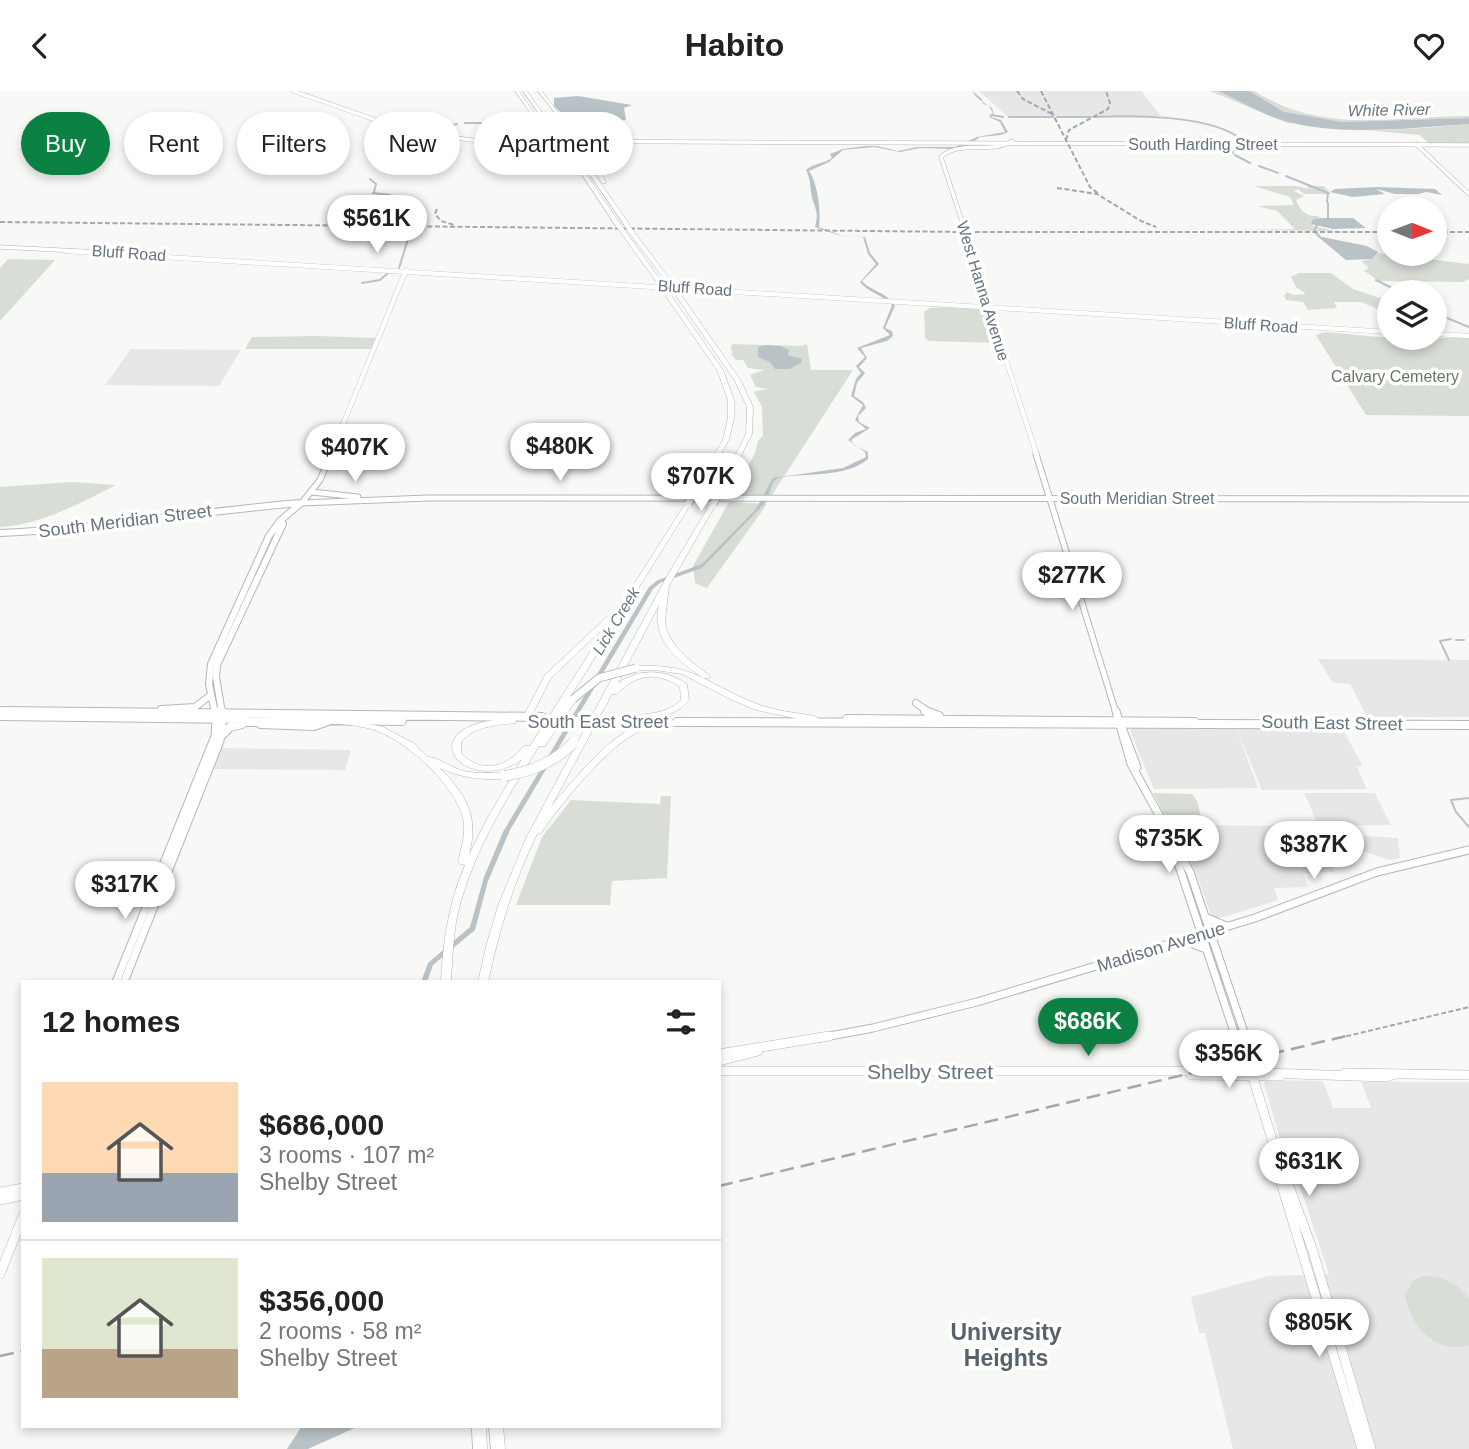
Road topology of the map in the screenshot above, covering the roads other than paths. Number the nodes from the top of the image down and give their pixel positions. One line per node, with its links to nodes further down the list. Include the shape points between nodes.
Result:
1 (290, 91): 9 (main road)
2 (517, 91): 5 (highway)
3 (525, 91): 6 (highway)
4 (537, 91): 7 (highway); 8 (highway)
5 (532, 112)
6 (542, 112)
7 (548, 112)
8 (554, 112)
9 (364, 117)
10 (1012, 141): 11 (main road, South Harding Street); 12 (main road, South Harding Street); 24 (main road, West Hanna Avenue, via 999,148 951,150 941,157)
11 (633, 143)
12 (1417, 145): 13 (main road, South Harding Street); 19 (main road)
13 (1469, 145)
14 (580, 175): 18 (highway)
15 (584, 175): 18 (highway)
16 (591, 175): 20 (highway)
17 (600, 175): 20 (highway)
18 (592, 188): 21 (highway)
19 (1469, 194)
20 (616, 208): 21 (highway)
21 (624, 228): 35 (highway, bridge, via 720,370 732,418 726,440); 36 (highway, bridge, via 672,287 742,387 750,407 749,434)
22 (0, 247): 23 (main road, Bluff Road)
23 (406, 269): 24 (main road, Bluff Road); 28 (main road)
24 (988, 308): 25 (main road, Bluff Road); 31 (main road, West Hanna Avenue)
25 (1377, 331)
26 (1447, 335): 27 (main road)
27 (1469, 336)
28 (312, 492): 29 (main road, South Meridian Street); 33 (main road)
29 (358, 497): 30 (main road, South Meridian Street); 33 (main road, South Meridian Street)
30 (583, 498): 31 (main road, South Meridian Street); 33 (main road, South Meridian Street)
31 (1050, 498): 32 (main road, South Meridian Street); 59 (main road, West Hanna Avenue)
32 (1469, 499)
33 (303, 501): 34 (main road, South Meridian Street, via 81,529); 39 (main road, via 270,536 211,664); 47 (main road, via 276,535 217,665)
34 (0, 533)
35 (638, 583): 37 (highway); 48 (highway, via 606,624 548,677)
36 (666, 585): 38 (highway); 40 (highway, via 661,624 668,642)
37 (568, 689): 57 (highway, via 515,761 489,769 472,766 459,757 457,744 467,731); 66 (highway)
38 (608, 694): 62 (highway); 65 (highway, bridge, via 563,753 543,765)
39 (211, 695): 43 (main road, via 201,706); 47 (main road)
40 (736, 698): 52 (highway, via 766,710); 66 (highway, bridge, via 689,673 663,668 636,668 597,679 573,699)
41 (916, 703): 53 (main road)
42 (0, 711): 43 (main road, South East Street)
43 (150, 713): 44 (main road, South East Street)
44 (172, 713): 47 (main road, South East Street); 49 (main road)
45 (349, 715): 47 (main road, South East Street); 48 (main road, South East Street); 54 (main road)
46 (0, 716): 49 (main road, South East Street)
47 (219, 716): 49 (main road, South East Street); 54 (main road, via 298,723); 63 (main road); 70 (main road)
48 (527, 717): 51 (main road, South East Street)
49 (135, 718)
50 (635, 718): 52 (main road, South East Street); 56 (main road, South East Street); 62 (highway, via 677,709 685,700 684,686 661,675 630,678 618,687)
51 (540, 719): 56 (main road, South East Street, bridge); 57 (main road, South East Street)
52 (815, 719): 53 (main road, South East Street)
53 (946, 719): 58 (main road, South East Street)
54 (315, 720): 55 (main road, South East Street)
55 (332, 720): 57 (main road, South East Street); 63 (main road, via 314,726 239,724); 64 (highway, via 380,729)
56 (607, 720): 60 (main road, South East Street)
57 (512, 721)
58 (1047, 721): 59 (main road, South East Street); 60 (main road, South East Street)
59 (1120, 722): 61 (main road, South East Street); 68 (main road, West Hanna Avenue, via 1125,745)
60 (680, 723): 69 (highway, via 646,726 626,735 561,800)
61 (1469, 725)
62 (590, 728): 69 (highway, via 542,811)
63 (222, 735): 70 (main road)
64 (411, 746): 65 (highway, via 455,772); 71 (highway, via 459,796 469,818 469,842 453,894)
65 (505, 776)
66 (494, 815): 71 (highway, via 469,862)
67 (1469, 851): 73 (main road, Madison Avenue, via 1377,872)
68 (1178, 853): 72 (main road); 74 (main road)
69 (519, 862): 80 (highway)
70 (164, 871): 77 (main road); 78 (main road)
71 (453, 914): 79 (highway)
72 (1205, 917): 73 (main road); 74 (main road)
73 (1228, 926): 74 (main road, Madison Avenue)
74 (1205, 933): 75 (main road, Madison Avenue); 76 (main road); 85 (main road, via 1255,1067)
75 (1183, 940): 76 (main road); 81 (main road, Madison Avenue, via 950,1010)
76 (1206, 949): 85 (main road, via 1245,1066)
77 (117, 980)
78 (125, 980)
79 (446, 980)
80 (483, 980)
81 (766, 1048): 82 (main road, Madison Avenue); 83 (main road, Madison Avenue)
82 (721, 1054)
83 (721, 1061)
84 (722, 1070): 85 (main road, Shelby Street)
85 (1252, 1074): 86 (main road, Shelby Street); 87 (main road)
86 (1469, 1075)
87 (1274, 1146): 98 (main road, via 1279,1176); 99 (main road, via 1312,1248)
88 (21, 1188): 89 (main road)
89 (0, 1192)
90 (21, 1195): 91 (main road)
91 (0, 1200)
92 (21, 1221): 93 (main road)
93 (0, 1274)
94 (479, 1428): 96 (highway)
95 (496, 1428): 97 (highway)
96 (480, 1449)
97 (498, 1449)
98 (1362, 1449)
99 (1371, 1449)

